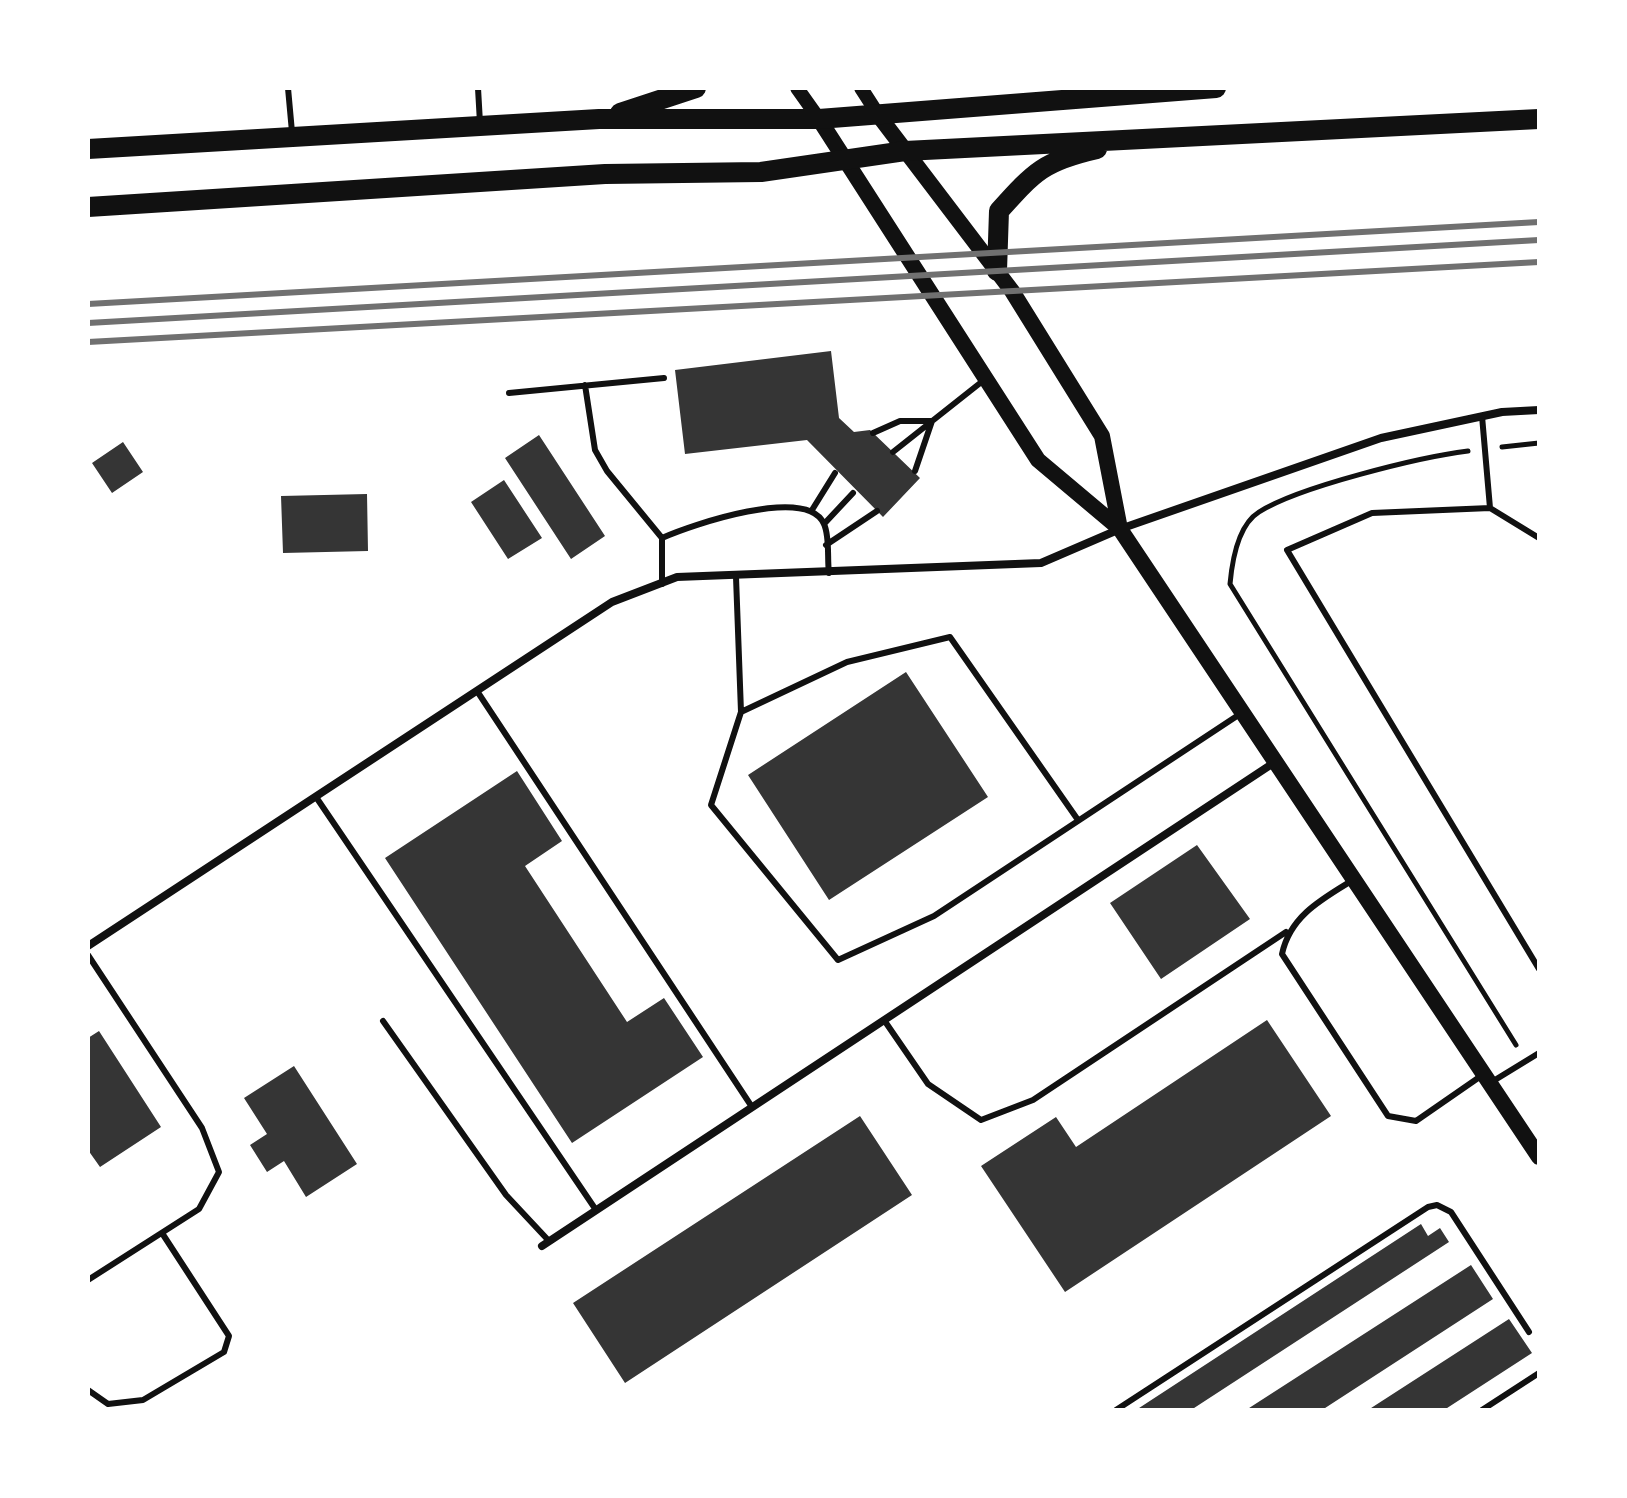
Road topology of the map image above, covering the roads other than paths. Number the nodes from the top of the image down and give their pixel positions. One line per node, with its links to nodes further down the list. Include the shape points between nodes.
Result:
1 (288, 88): 13 (lane)
2 (478, 88): 11 (lane)
3 (696, 88): 8 (main road)
4 (797, 88): 9 (street)
5 (861, 88): 7 (street)
6 (1216, 88): 7 (main road)
7 (879, 116): 9 (main road); 15 (main road)
8 (599, 119): 9 (main road); 11 (main road)
9 (819, 119): 16 (main road)
10 (1539, 119): 12 (main road)
11 (480, 126): 13 (main road)
12 (1154, 136): 15 (main road); 18 (main road, via 1058,158 1029,178 999,211)
13 (293, 137): 14 (main road)
14 (88, 149)
15 (905, 151): 16 (main road); 18 (main road)
16 (844, 159): 17 (main road, via 761,172 605,174); 20 (main road)
17 (88, 207)
18 (997, 271): 35 (main road, via 1102,436)
19 (664, 378): 21 (lane)
20 (985, 379): 25 (lane); 35 (main road, via 1038,460)
21 (585, 385): 22 (lane); 36 (lane, via 595,450)
22 (509, 393)
23 (1539, 410): 24 (street)
24 (1482, 416): 31 (lane); 35 (street, via 1381,438)
25 (932, 421): 26 (lane, via 900,421); 27 (lane); 28 (lane)
26 (873, 433)
27 (893, 452)
28 (915, 471)
29 (835, 473): 32 (lane)
30 (853, 493): 34 (lane)
31 (1490, 508): 37 (lane); 52 (lane, via 1372,513 1287,550)
32 (812, 510): 34 (lane); 36 (lane, via 729,514)
33 (877, 511): 38 (lane)
34 (824, 524): 38 (lane)
35 (1120, 529): 39 (street, via 1041,563); 44 (main road)
36 (662, 538): 41 (lane)
37 (1539, 538)
38 (826, 545): 39 (lane)
39 (829, 573): 40 (street)
40 (736, 577): 41 (street, via 677,577); 43 (lane)
41 (662, 584): 42 (street, via 612,602)
42 (477, 691): 46 (street); 57 (lane)
43 (741, 712): 47 (lane, via 847,662 950,637); 47 (lane, via 711,805 838,960 934,916)
44 (1243, 712): 45 (main road); 47 (lane)
45 (1276, 762): 48 (main road); 53 (street)
46 (316, 797): 50 (street); 59 (lane)
47 (1078, 820)
48 (1354, 879): 49 (lane, via 1313,905); 56 (main road)
49 (1286, 932): 53 (lane, via 1033,1100 981,1120 928,1084); 56 (lane, via 1282,954 1388,1116 1416,1121)
50 (88, 946)
51 (88, 955): 60 (lane, via 202,1128 219,1172 199,1209)
52 (1539, 969)
53 (884, 1020): 57 (street)
54 (383, 1021): 61 (lane)
55 (1539, 1053): 56 (lane)
56 (1487, 1079): 58 (main road)
57 (752, 1107): 59 (street)
58 (1539, 1157)
59 (596, 1210): 61 (street)
60 (162, 1233): 62 (lane); 65 (lane, via 229,1336 224,1352 143,1400 108,1404)
61 (546, 1244)
62 (88, 1280)
63 (1529, 1332): 66 (lane, via 1451,1212 1437,1205)
64 (1539, 1373): 67 (lane)
65 (88, 1390)
66 (1116, 1410)
67 (1482, 1410)

